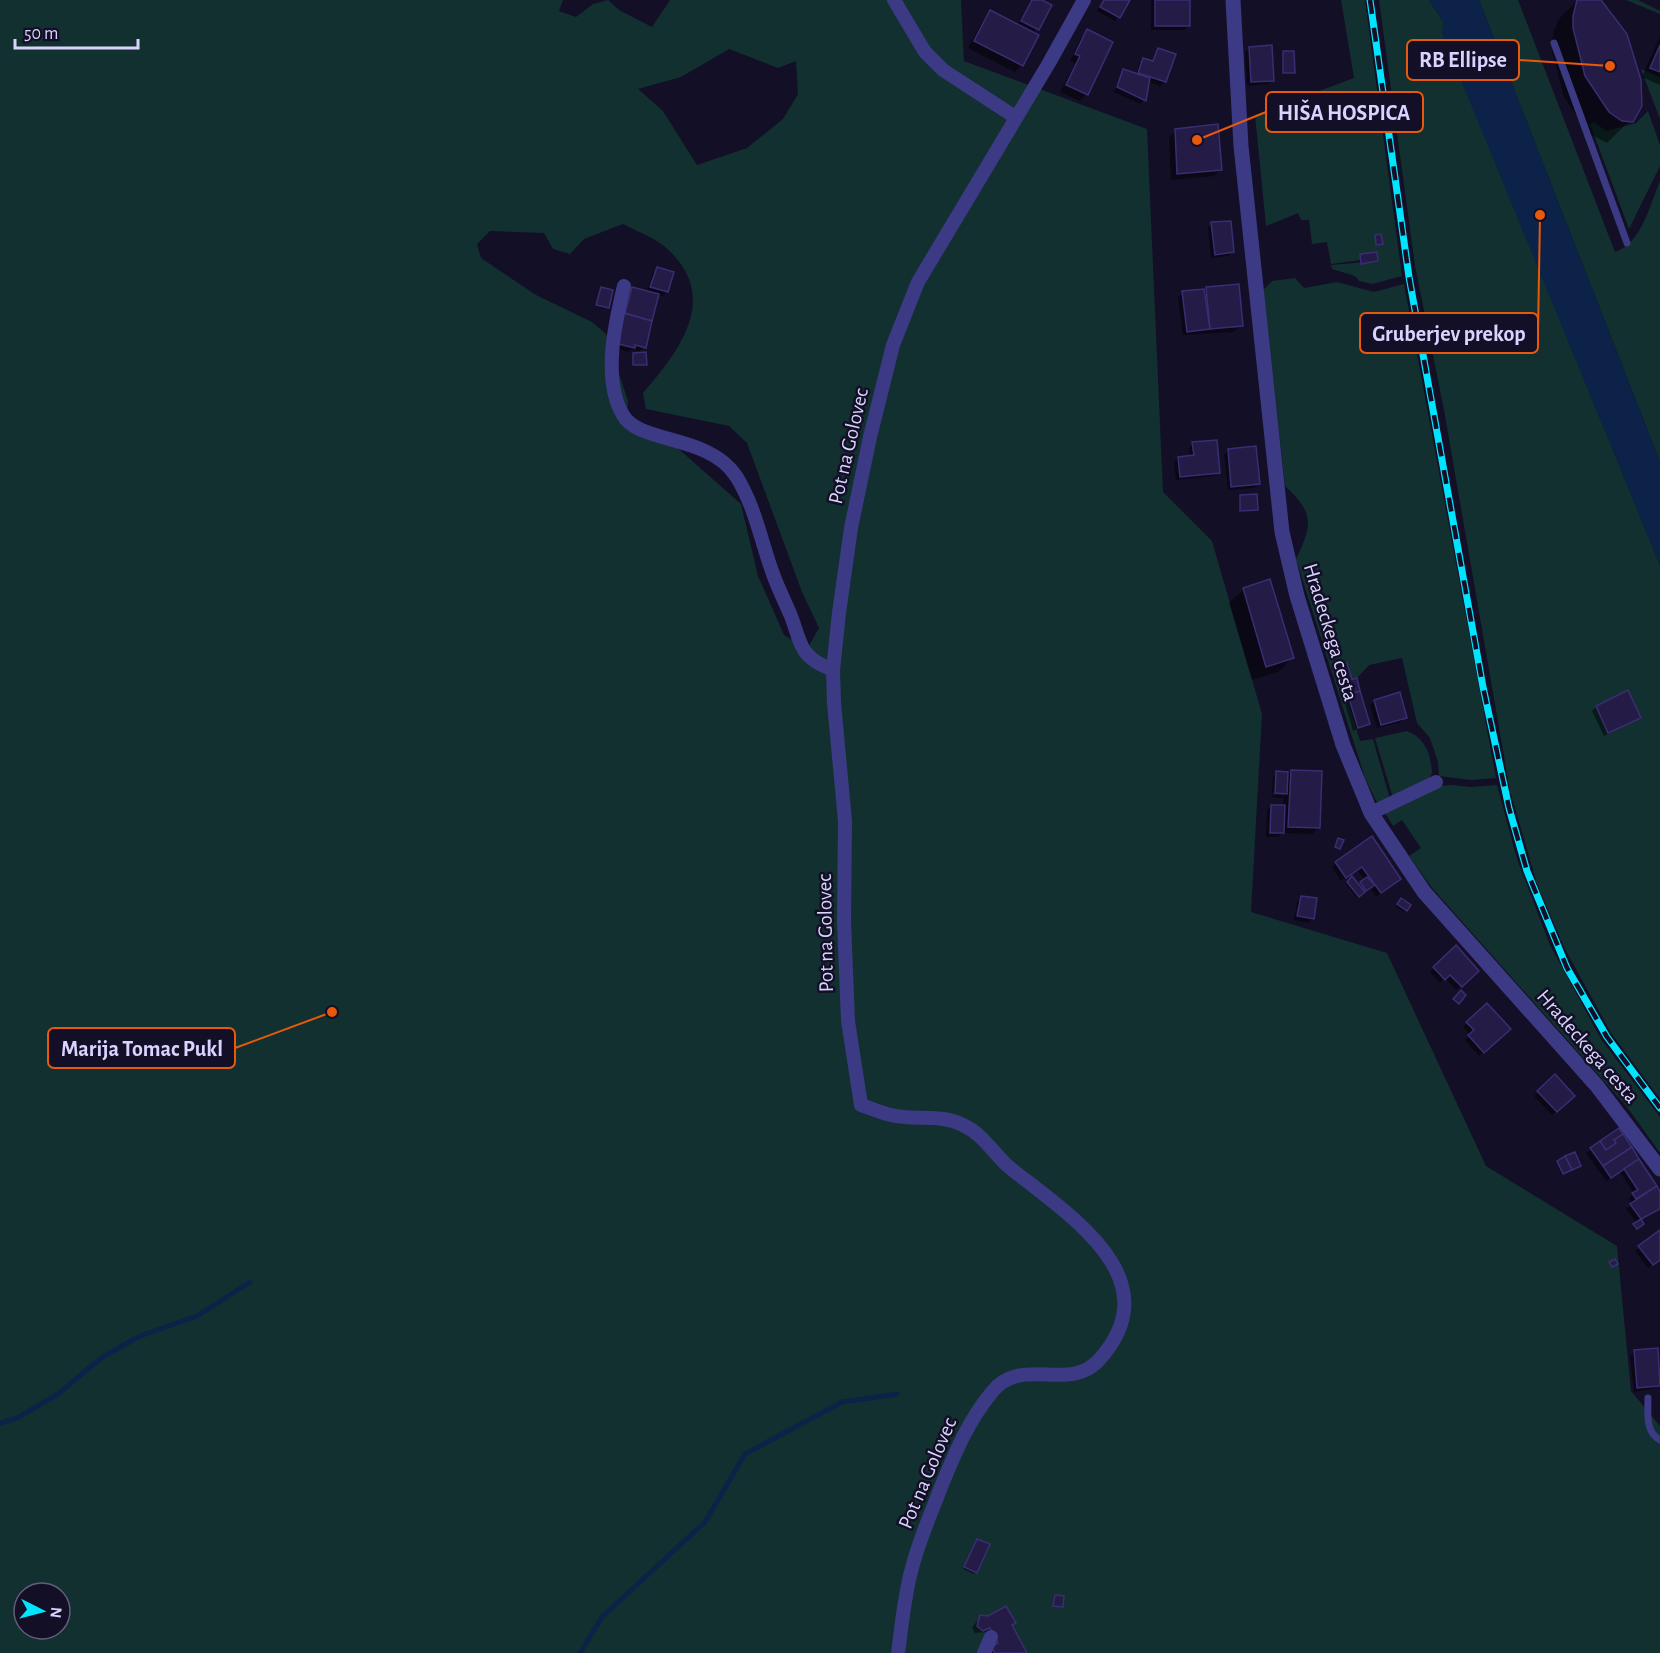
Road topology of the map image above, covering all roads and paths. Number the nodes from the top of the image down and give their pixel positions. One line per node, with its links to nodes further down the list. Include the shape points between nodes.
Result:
1 (894, 0): 5 (street, via 925,52 943,70)
2 (1084, 0): 5 (street, Pot na Golovec)
3 (1233, 0): 10 (street, Hradeckega cesta, via 1241,146 1282,532 1297,596 1335,718)
4 (1554, 44): 6 (lane)
5 (1015, 117): 8 (street, Pot na Golovec, via 918,282 893,345 851,528)
6 (1627, 243)
7 (624, 286): 8 (street, via 612,346 615,385 623,415 638,430 711,453 735,475 749,500 803,649 815,662)
8 (833, 670): 15 (street, Pot na Golovec, via 845,821 848,1021 861,1105 893,1116 937,1118 963,1125 988,1142 1007,1165 1061,1206 1109,1255 1126,1304 1125,1317 1113,1342 1082,1373 1020,1373 998,1384 984,1401 960,1440 920,1539)
9 (1436, 782): 10 (street)
10 (1371, 813): 11 (street, Hradeckega cesta, via 1424,892 1597,1086)
11 (1660, 1169)
12 (1648, 1398): 13 (lane, via 1649,1428)
13 (1660, 1440)
14 (991, 1637): 16 (street)
15 (898, 1653)
16 (984, 1653)

